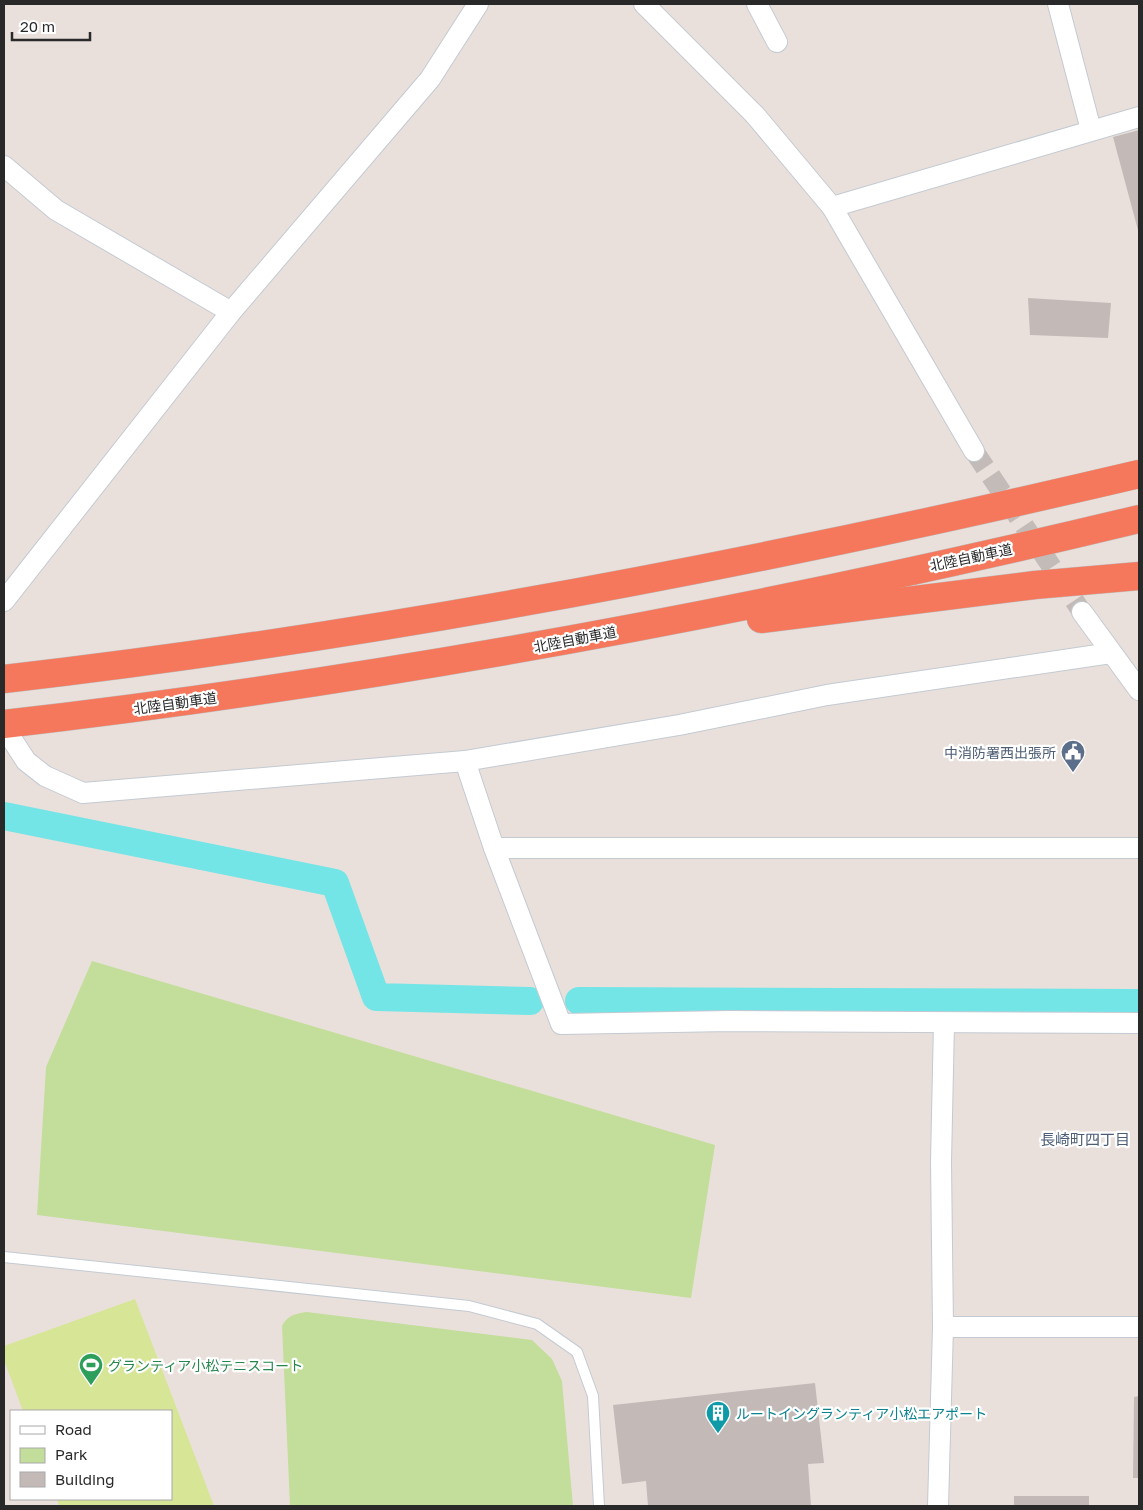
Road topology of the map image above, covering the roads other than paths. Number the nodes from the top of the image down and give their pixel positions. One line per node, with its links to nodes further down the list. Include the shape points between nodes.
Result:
1 (478, 4): 10 (street, via 430,79)
2 (644, 4): 9 (street, via 755,115)
3 (757, 4): 5 (street)
4 (1058, 4): 7 (street)
5 (777, 42)
6 (1139, 117): 7 (street)
7 (1091, 130): 9 (street)
8 (4, 166): 10 (street, via 56,210)
9 (832, 207): 11 (street)
10 (231, 312): 17 (street)
11 (974, 451)
12 (1139, 460): 14 (highway)
13 (1139, 474): 14 (highway)
14 (1023, 501): 20 (highway, via 526,602 253,647)
15 (1139, 519): 22 (highway, 北陸自動車道, via 787,597 542,645)
16 (1139, 576): 22 (highway, via 1035,585 767,618 387,682)
17 (4, 601)
18 (1082, 612): 19 (street)
19 (1111, 653): 21 (street); 24 (street, via 827,695 679,725)
20 (4, 679)
21 (1139, 690)
22 (259, 692): 23 (highway, 北陸自動車道)
23 (4, 726): 24 (street, via 26,761 45,776 83,793)
24 (465, 761): 25 (street)
25 (494, 848): 26 (street); 27 (street, via 562,1024 730,1021)
26 (1139, 848)
27 (944, 1023): 28 (street); 30 (street)
28 (1139, 1024)
29 (4, 1257): 32 (lane, via 468,1306 537,1324 578,1352 593,1396)
30 (943, 1327): 31 (street); 33 (street)
31 (1139, 1327)
32 (599, 1506)
33 (938, 1506)

